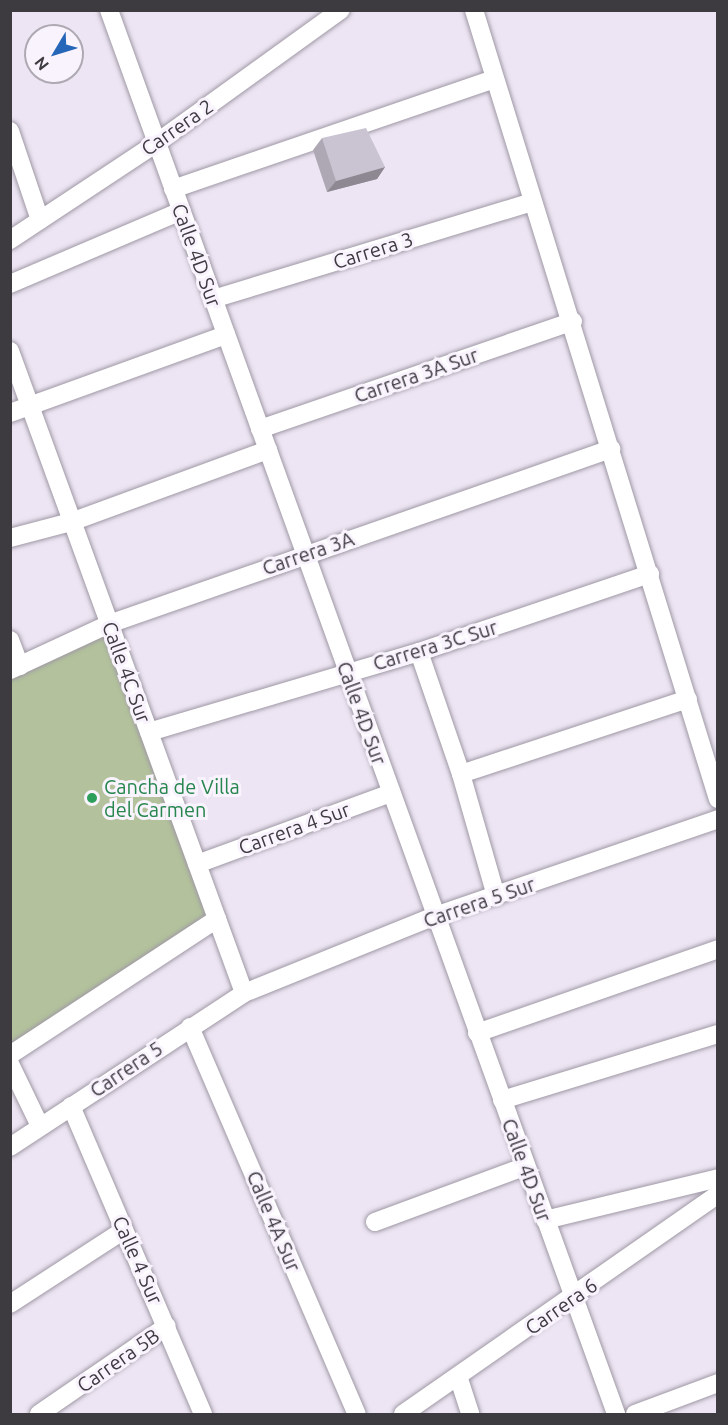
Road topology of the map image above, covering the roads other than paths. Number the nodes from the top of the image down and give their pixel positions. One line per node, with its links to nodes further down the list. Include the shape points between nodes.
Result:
1 (109, 10): 6 (street, Calle 4D Sur)
2 (341, 10): 6 (street, Carrera 2)
3 (474, 10): 4 (street)
4 (495, 79): 7 (street); 8 (street)
5 (10, 131): 10 (street)
6 (155, 144): 7 (street, Calle 4D Sur); 10 (street, Carrera 2)
7 (173, 189): 9 (street, Calle 4D Sur)
8 (533, 202): 13 (street, Carrera 3); 14 (street)
9 (181, 211): 12 (street); 13 (street, Calle 4D Sur)
10 (40, 220): 11 (street, Carrera 2)
11 (10, 240)
12 (10, 284)
13 (213, 299): 15 (street, Calle 4D Sur)
14 (573, 321): 19 (street, Carrera 3A Sur); 20 (street)
15 (226, 335): 17 (street); 19 (street, Calle 4D Sur)
16 (10, 351): 17 (street, Calle 4C Sur)
17 (33, 405): 18 (street); 22 (street, Calle 4C Sur)
18 (10, 413)
19 (260, 429): 21 (street, Calle 4D Sur)
20 (611, 449): 24 (street, Carrera 3A); 25 (street)
21 (268, 450): 22 (street); 24 (street, Calle 4D Sur)
22 (71, 522): 23 (street); 26 (street, Calle 4C Sur)
23 (10, 538)
24 (305, 554): 26 (street, Carrera 3A); 30 (street, Calle 4D Sur)
25 (650, 574): 28 (street, Carrera 3C Sur); 31 (street)
26 (110, 624): 29 (street, Carrera 3A); 32 (street, Calle 4C Sur)
27 (10, 640): 29 (street)
28 (419, 652): 30 (street, Carrera 3C Sur); 33 (street)
29 (15, 668)
30 (348, 672): 32 (street, Carrera 3C Sur); 34 (street, Calle 4D Sur)
31 (688, 699): 33 (street); 35 (street)
32 (149, 732): 37 (street, Calle 4C Sur)
33 (461, 774): 38 (street)
34 (391, 793): 37 (street, Carrera 4 Sur); 39 (street, Calle 4D Sur)
35 (717, 799)
36 (717, 819): 38 (street, Carrera 5 Sur)
37 (197, 864): 40 (street, Calle 4C Sur)
38 (496, 896): 39 (street, Carrera 5 Sur)
39 (435, 916): 42 (street, Carrera 5 Sur); 44 (street, Calle 4D Sur)
40 (217, 919): 42 (street, Calle 4C Sur); 46 (street)
41 (713, 952): 44 (street)
42 (244, 993): 43 (street, Carrera 5)
43 (190, 1027): 49 (street, Carrera 5); 65 (street, Calle 4A Sur)
44 (477, 1033): 48 (street, Calle 4D Sur)
45 (717, 1035): 48 (street)
46 (10, 1055)
47 (10, 1064): 50 (street)
48 (502, 1100): 52 (street, Calle 4D Sur)
49 (71, 1106): 50 (street, Carrera 5); 57 (street, Calle 4 Sur)
50 (40, 1126): 51 (street, Carrera 5)
51 (10, 1147)
52 (526, 1166): 55 (street, Calle 4D Sur); 56 (street)
53 (717, 1178): 55 (street)
54 (717, 1194): 58 (street, Carrera 6)
55 (545, 1220): 58 (street, Calle 4D Sur)
56 (375, 1222)
57 (124, 1230): 59 (street); 60 (street, Calle 4 Sur)
58 (574, 1298): 61 (street, Carrera 6); 68 (street, Calle 4D Sur)
59 (10, 1304)
60 (167, 1326): 63 (street, Carrera 5B); 64 (street, Calle 4 Sur)
61 (458, 1376): 66 (street, Carrera 6); 67 (street)
62 (717, 1383): 69 (street)
63 (39, 1414)
64 (203, 1414)
65 (357, 1414)
66 (403, 1414)
67 (470, 1414)
68 (616, 1414)
69 (635, 1414)

